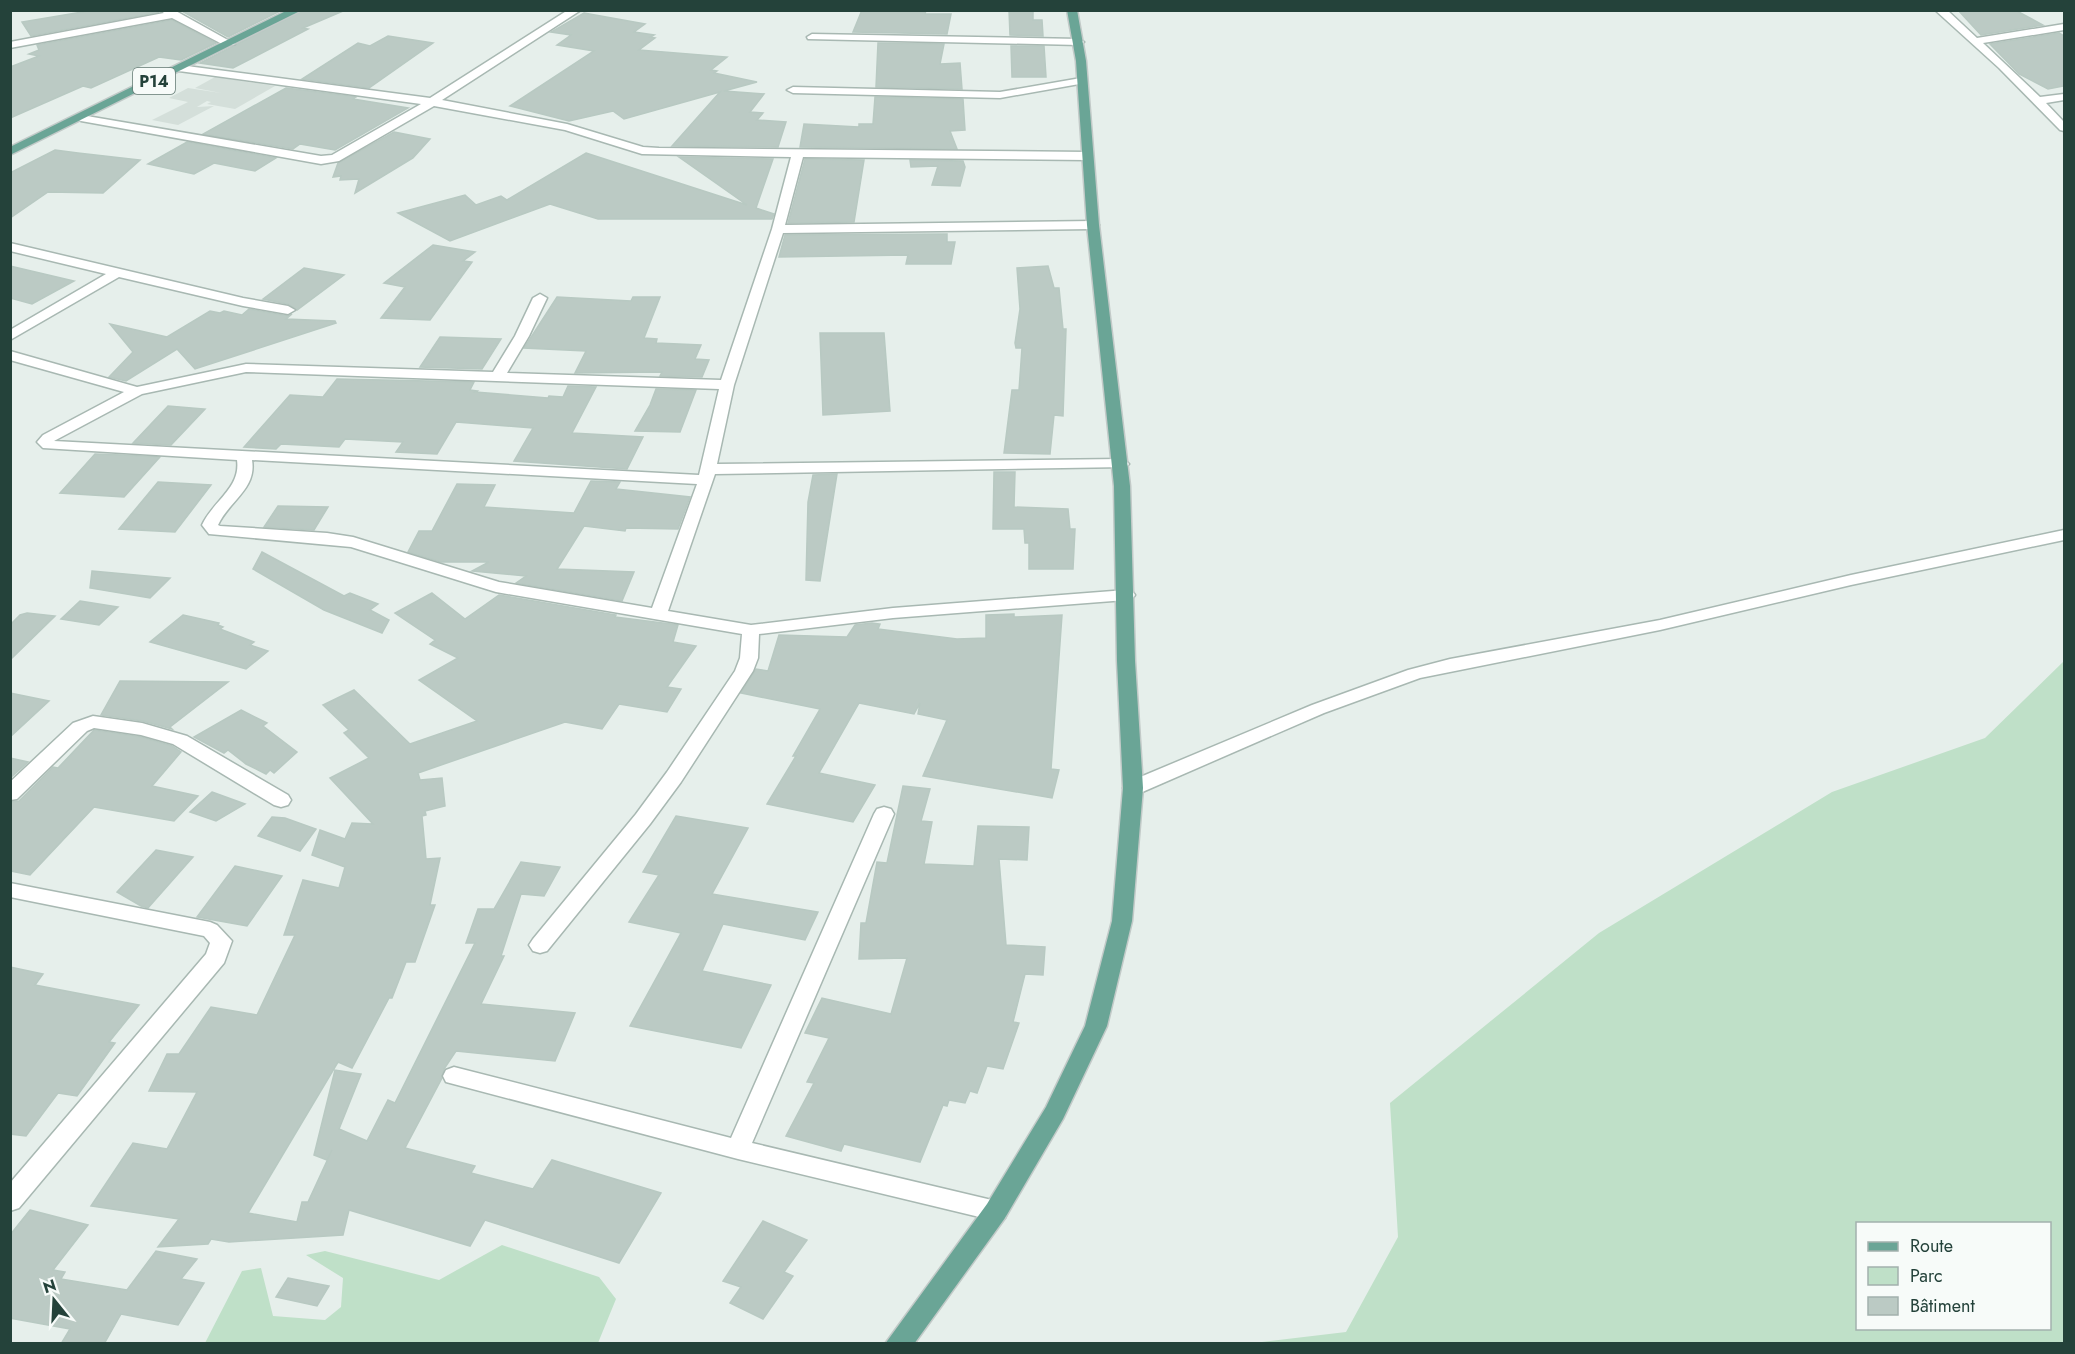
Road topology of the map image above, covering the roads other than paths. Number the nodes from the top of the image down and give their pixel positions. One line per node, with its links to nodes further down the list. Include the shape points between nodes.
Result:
1 (297, 10): 10 (main road, P14)
2 (576, 10): 17 (street)
3 (1072, 10): 9 (main road)
4 (1940, 10): 8 (street)
5 (169, 13): 10 (street); 11 (street)
6 (2064, 27): 8 (street)
7 (812, 37): 9 (street)
8 (1975, 41): 16 (street)
9 (1079, 42): 13 (main road)
10 (230, 44): 12 (main road, P14)
11 (10, 45)
12 (179, 68): 17 (street); 18 (main road, P14)
13 (1082, 81): 14 (street, via 1000,95); 22 (main road)
14 (794, 90)
15 (2064, 96): 16 (street)
16 (2037, 101): 19 (street)
17 (432, 102): 18 (street, via 346,154 321,159); 21 (street, via 567,127 642,150)
18 (81, 118): 20 (main road, P14)
19 (2064, 128)
20 (10, 152)
21 (798, 154): 22 (street); 24 (street)
22 (1087, 156): 23 (main road)
23 (1093, 225): 24 (street); 35 (main road)
24 (778, 229): 32 (street)
25 (10, 248): 26 (street)
26 (116, 273): 28 (street); 29 (street)
27 (540, 298): 31 (street)
28 (288, 310)
29 (10, 336)
30 (10, 355): 33 (street)
31 (498, 376): 32 (street); 33 (street, via 246,368)
32 (727, 386): 36 (street)
33 (137, 391): 34 (street, via 45,442)
34 (244, 455): 36 (street); 39 (street, via 244,482 213,516 210,525 215,531 353,542 496,587)
35 (1121, 464): 36 (street); 38 (main road)
36 (707, 475): 39 (street)
37 (2064, 535): 41 (street, via 1660,625 1414,674 1318,709)
38 (1126, 595): 40 (street, via 893,613); 41 (main road)
39 (659, 614): 40 (street)
40 (751, 630): 46 (street, via 744,671 680,767 643,819)
41 (1133, 788): 50 (main road, via 1122,921 1096,1026 1055,1112)
42 (10, 794): 43 (street, via 80,727 93,722 142,729 180,740)
43 (281, 800)
44 (884, 814): 48 (street)
45 (10, 890): 49 (street, via 210,930 221,940 216,957)
46 (540, 945)
47 (453, 1076): 48 (street)
48 (738, 1149): 50 (street)
49 (10, 1201)
50 (996, 1211): 51 (main road)
51 (898, 1344)

